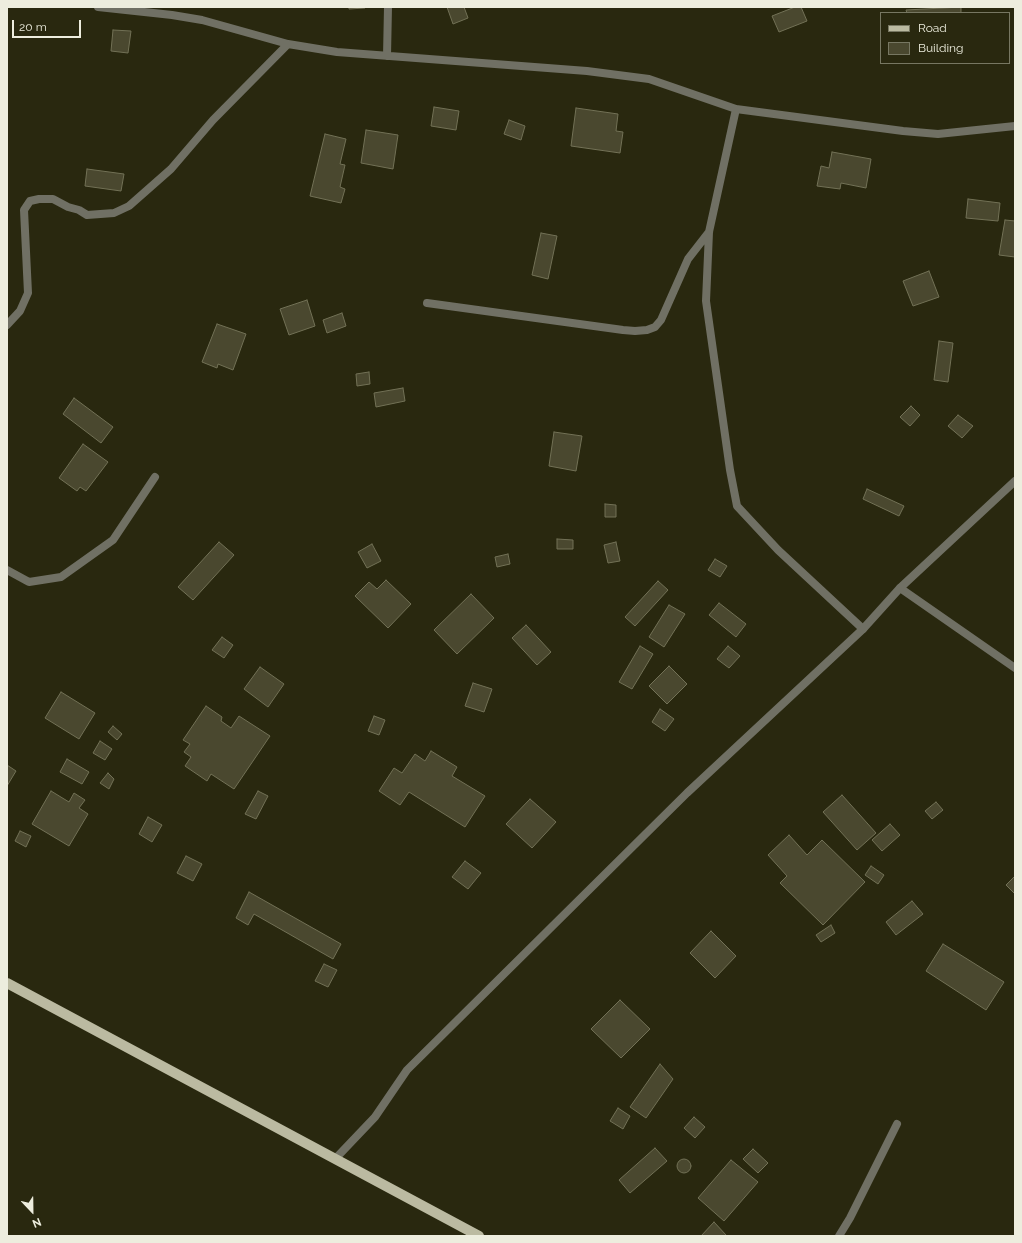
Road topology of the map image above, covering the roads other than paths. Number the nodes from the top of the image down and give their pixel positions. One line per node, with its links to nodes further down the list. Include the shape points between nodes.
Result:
1 (98, 7): 3 (street, via 202,20)
2 (388, 7): 4 (street)
3 (288, 44): 4 (street, via 337,52); 9 (street, via 213,120 171,169 130,206 114,213 87,216 53,199 30,201 24,210 28,293 20,311)
4 (387, 56): 5 (street, via 587,71 649,79)
5 (736, 109): 6 (street, via 938,134); 7 (street)
6 (1014, 125)
7 (709, 232): 8 (street, via 688,259 661,320 655,327 647,330 635,332); 14 (street, via 706,301 737,506 778,550)
8 (427, 303)
9 (7, 325)
10 (155, 477): 12 (street, via 113,540 61,577 29,582)
11 (1015, 481): 13 (street)
12 (7, 570)
13 (900, 588): 14 (street); 15 (street)
14 (863, 629): 18 (street, via 687,793 407,1070 375,1117)
15 (1015, 668)
16 (7, 983): 18 (main road)
17 (897, 1124): 20 (street)
18 (336, 1158): 19 (main road)
19 (479, 1236)
20 (839, 1236)

